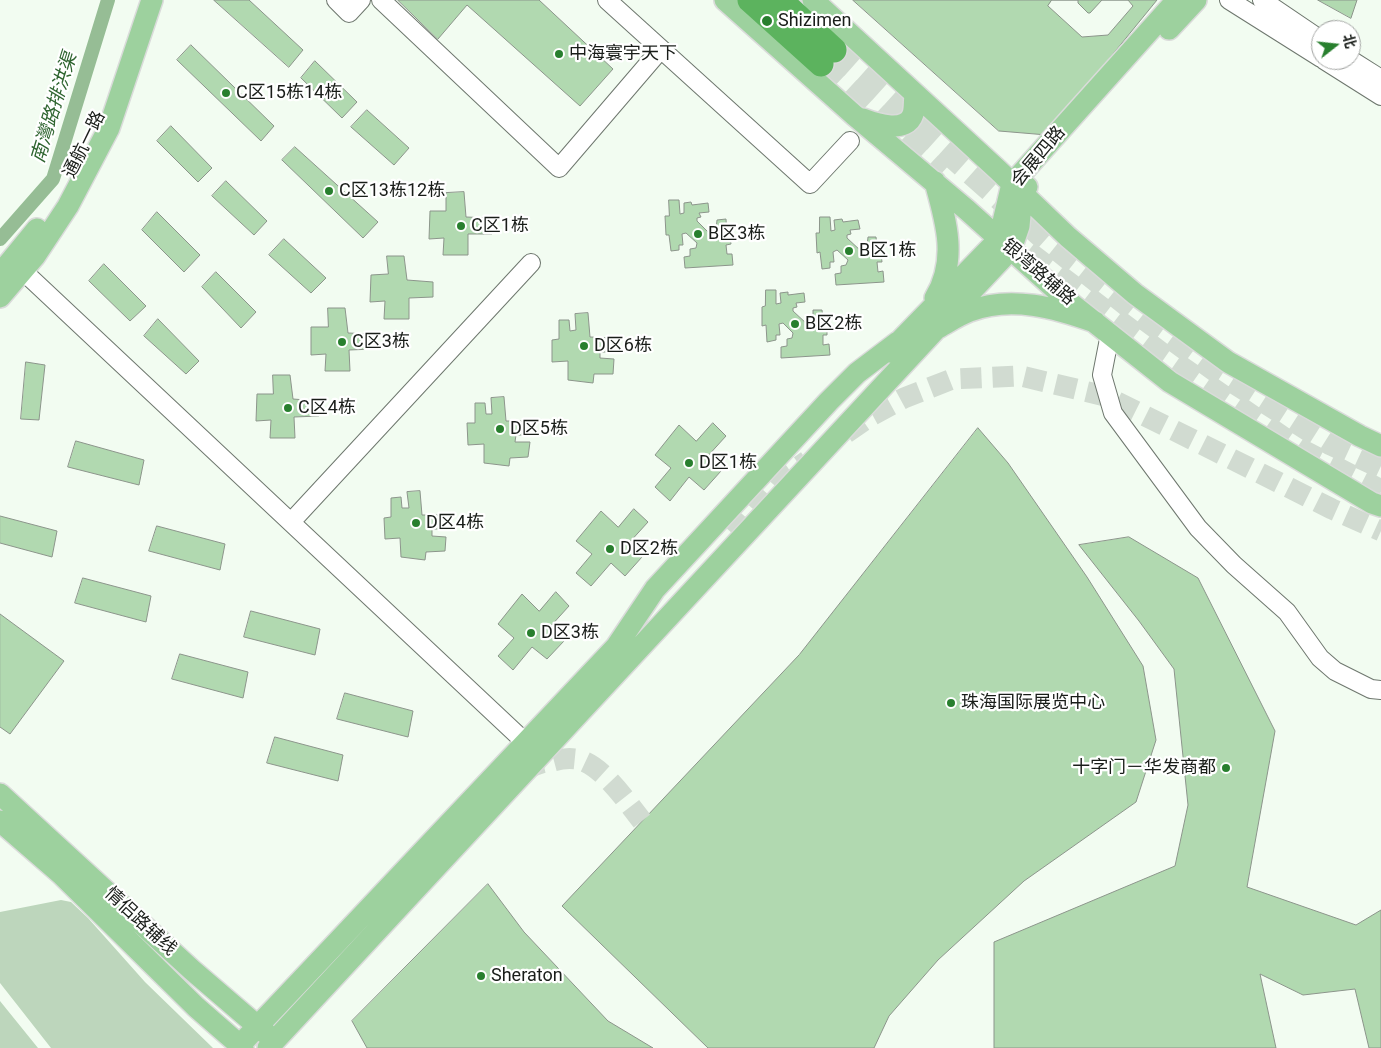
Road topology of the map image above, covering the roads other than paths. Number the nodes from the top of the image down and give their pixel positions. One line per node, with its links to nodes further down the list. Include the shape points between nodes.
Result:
1 (141, 0): 30 (main road, 通航一路, via 109,94 85,150 55,204)
2 (152, 0): 29 (main road, via 109,128 68,206)
3 (336, 0): 4 (street, via 349,13)
4 (361, 0)
5 (381, 0): 16 (street, via 559,168)
6 (607, 0): 16 (street)
7 (725, 0): 23 (main road, 银湾路辅路)
8 (750, 0): 9 (highway, via 827,57)
9 (780, 0)
10 (813, 0): 21 (main road)
11 (1177, 0): 26 (main road, 会展四路)
12 (1196, 0): 26 (main road, 会展四路)
13 (1229, 0): 17 (street)
14 (1262, 0): 15 (street)
15 (1311, 33)
16 (661, 49): 24 (street, via 810,184)
17 (1311, 52)
18 (1361, 66): 20 (street)
19 (1340, 70): 22 (street)
20 (1381, 79)
21 (915, 94): 23 (main road, via 913,115 906,124 876,124); 26 (main road)
22 (1381, 96)
23 (854, 115): 25 (main road, 银湾路辅路)
24 (850, 141)
25 (934, 182): 27 (main road, 银湾路辅路); 32 (main road, via 944,213 949,248 948,266)
26 (1017, 189): 27 (main road, via 1019,226); 36 (main road, via 1134,294 1228,362)
27 (1005, 244): 32 (main road); 33 (main road, 银湾路辅路)
28 (531, 264): 38 (street)
29 (23, 272): 31 (main road); 38 (street)
30 (0, 274)
31 (0, 297)
32 (932, 320): 33 (main road, via 1009,304 1045,306); 34 (main road); 44 (main road)
33 (1103, 328): 37 (main road, 银湾路辅路, via 1170,382); 39 (street, via 1102,375 1113,413 1198,528 1287,612 1320,658 1335,671 1371,689)
34 (898, 342): 35 (main road); 40 (main road, via 843,386 662,582 645,602 625,637)
35 (846, 397)
36 (1381, 446)
37 (1381, 506)
38 (291, 522): 40 (street)
39 (1381, 690)
40 (526, 743): 43 (main road)
41 (0, 794): 43 (main road, 情侣路辅线)
42 (0, 821): 45 (main road, 情侣路辅线, via 61,874 196,1007)
43 (258, 1026): 44 (main road, 情侣路辅线); 45 (main road)
44 (275, 1046)
45 (242, 1047)

